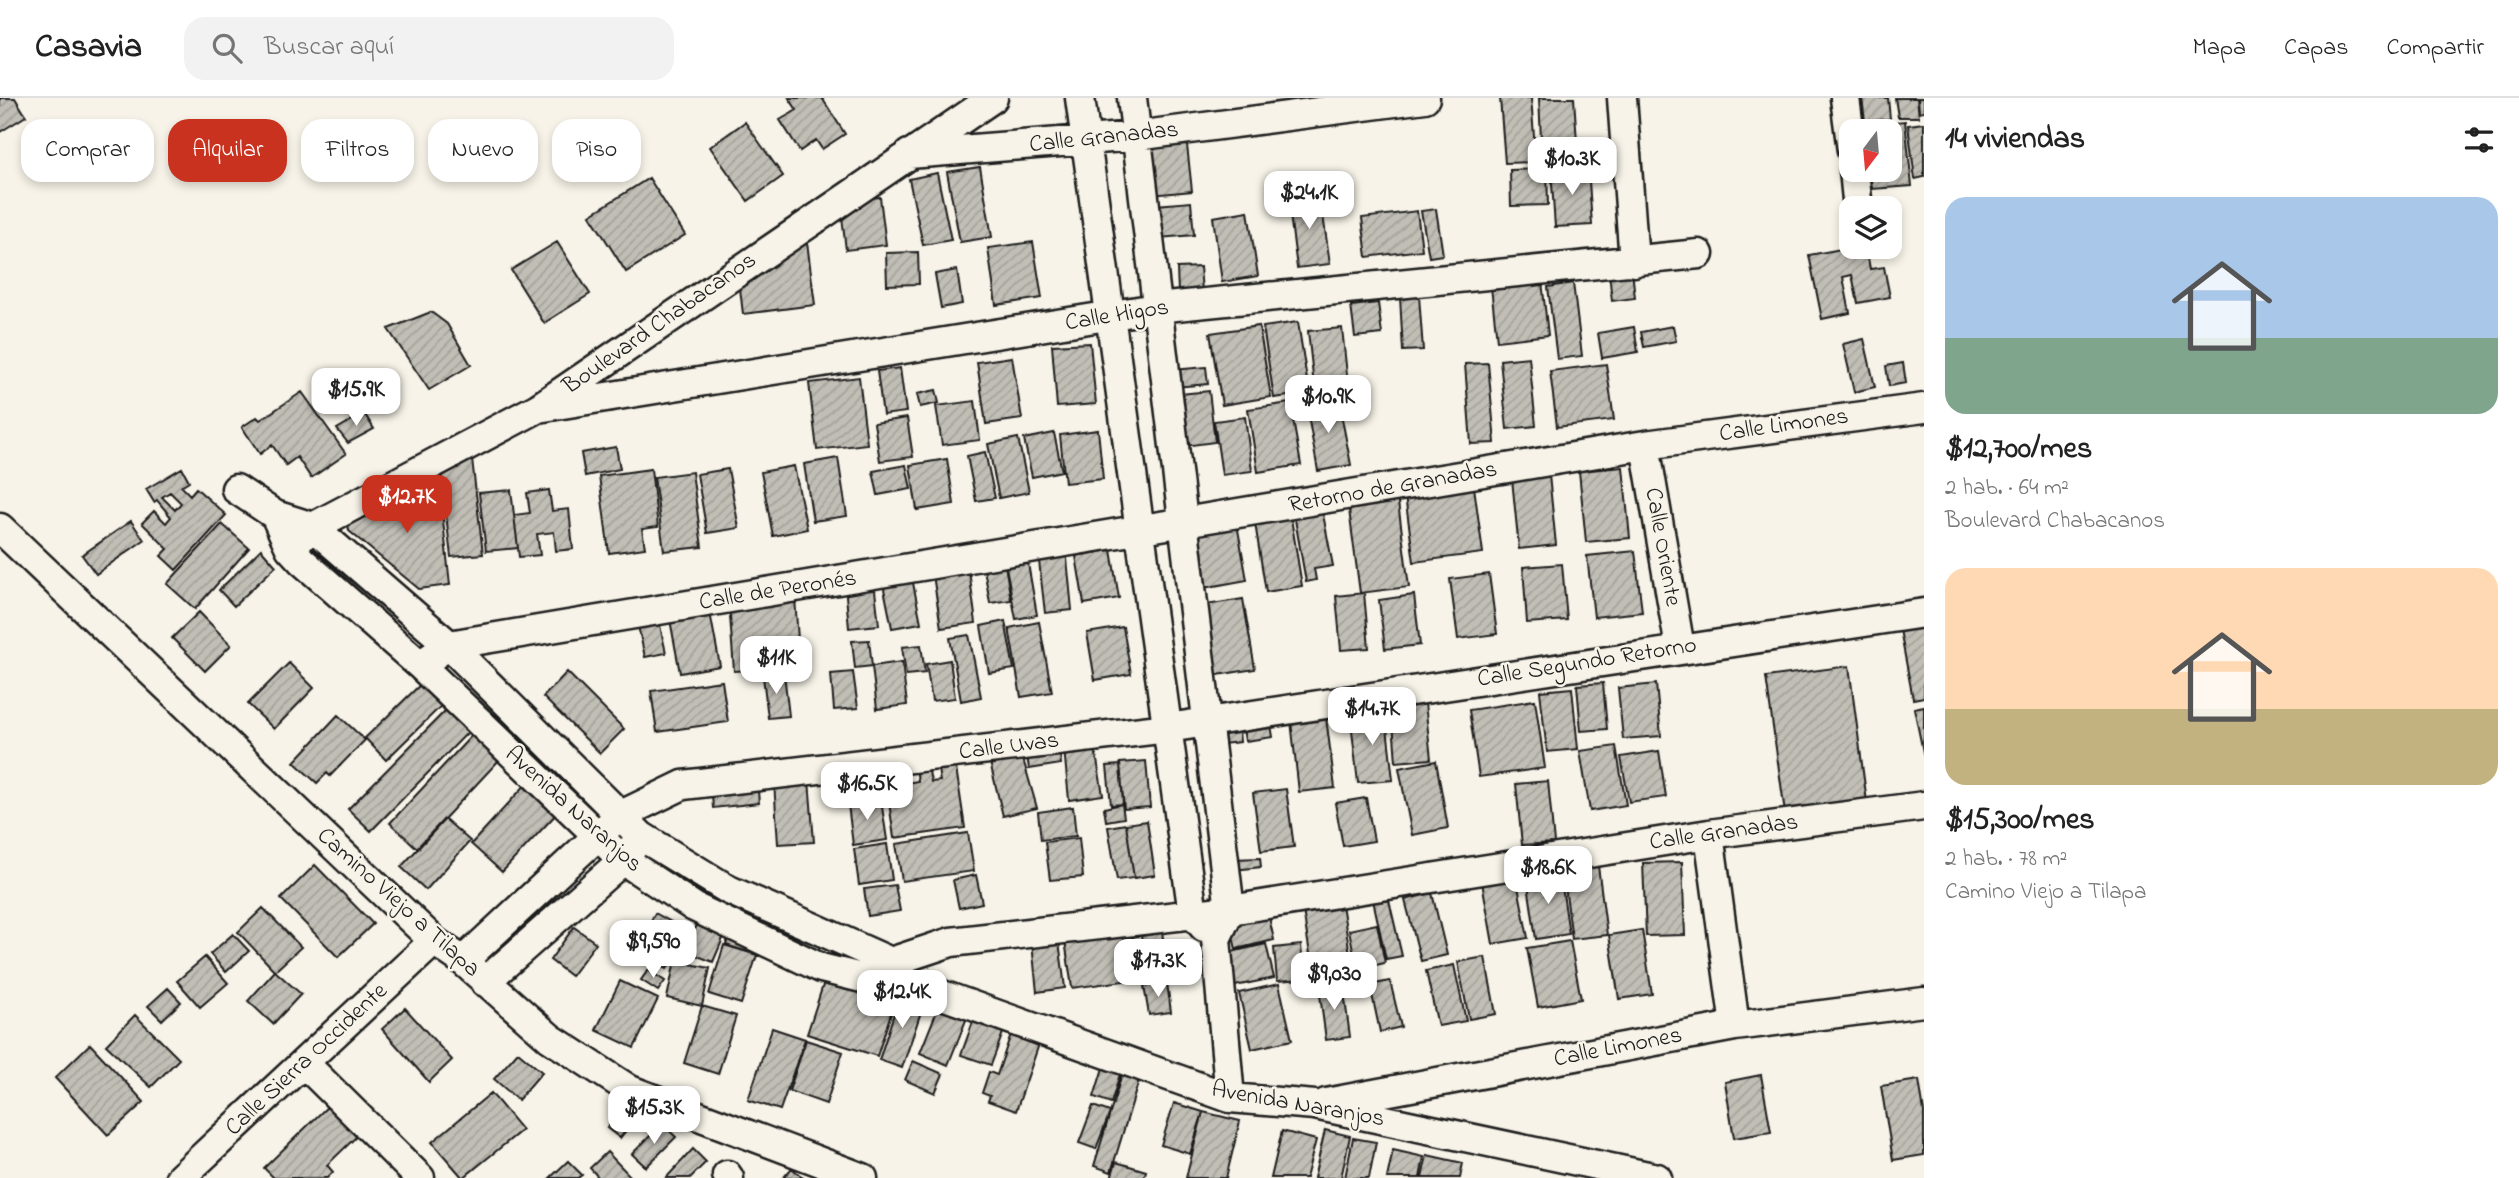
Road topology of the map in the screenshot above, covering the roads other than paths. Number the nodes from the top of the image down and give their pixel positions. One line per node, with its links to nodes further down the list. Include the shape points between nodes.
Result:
1 (993, 98): 10 (street, Boulevard Chabacanos)
2 (1080, 98): 9 (street)
3 (1132, 98): 8 (street)
4 (1425, 98): 8 (street, Calle Granadas)
5 (1622, 98): 12 (street)
6 (1846, 98): 7 (street)
7 (1848, 119)
8 (1136, 136): 9 (street, Calle Granadas); 13 (street)
9 (1087, 142): 10 (street, Calle Granadas); 14 (street)
10 (907, 155): 15 (street, Boulevard Chabacanos)
11 (1699, 254): 12 (street, Calle Higos)
12 (1634, 262): 13 (street, Calle Higos)
13 (1156, 308): 14 (street, Calle Higos); 20 (street)
14 (1111, 316): 15 (street, Calle Higos); 23 (street)
15 (538, 408): 21 (street, Boulevard Chabacanos)
16 (1924, 408): 17 (street, Calle Limones)
17 (1645, 445): 20 (street, Retorno de Granadas); 27 (street, Calle Oriente)
18 (236, 489): 19 (street)
19 (275, 514): 21 (street); 24 (street)
20 (1185, 524): 23 (street, Retorno de Granadas); 29 (street)
21 (313, 527): 24 (street, Boulevard Chabacanos); 26 (street, Avenida Naranjos)
22 (0, 528): 41 (street, Camino Viejo a Tilapa)
23 (1141, 531): 26 (street, Calle de Peronés); 30 (street)
24 (290, 548): 28 (street, Avenida Naranjos)
25 (1924, 612): 27 (street, Calle Segundo Retorno)
26 (449, 645): 28 (street, Calle de Peronés); 33 (street, Avenida Naranjos)
27 (1680, 648): 29 (street, Calle Segundo Retorno)
28 (420, 665): 35 (street, Avenida Naranjos)
29 (1209, 722): 30 (street, Calle Segundo Retorno); 38 (street)
30 (1168, 728): 31 (street, Calle Uvas); 39 (street)
31 (683, 785): 33 (street, Calle Uvas); 36 (street)
32 (1924, 806): 34 (street, Calle Granadas)
33 (619, 816): 35 (street, Calle Uvas); 36 (street, Avenida Naranjos)
34 (1709, 834): 38 (street, Calle Granadas); 46 (street)
35 (597, 836): 37 (street, Avenida Naranjos); 42 (street, Calle Uvas)
36 (641, 836): 37 (street); 43 (street, Avenida Naranjos, via 729,890)
37 (623, 860): 43 (street, Avenida Naranjos, via 706,913 821,968); 44 (street)
38 (1230, 910): 39 (street, Calle Granadas); 40 (street)
39 (1193, 915): 40 (street); 43 (street, Calle Granadas, via 951,942)
40 (1216, 939): 48 (street)
41 (434, 941): 42 (street, Camino Viejo a Tilapa); 47 (street, Calle Sierra Occidente)
42 (463, 961): 44 (street, Camino Viejo a Tilapa)
43 (893, 976): 48 (street, Avenida Naranjos)
44 (485, 982): 52 (street, Camino Viejo a Tilapa, via 550,1038 630,1090)
45 (1924, 1002): 46 (street, Calle Limones)
46 (1735, 1026): 49 (street, Calle Limones)
47 (304, 1063): 50 (street, Calle Sierra Occidente); 51 (street)
48 (1230, 1098): 49 (street, Avenida Naranjos)
49 (1315, 1105): 53 (street, Avenida Naranjos)
50 (180, 1178)
51 (419, 1178)
52 (863, 1178)
53 (1657, 1178)

